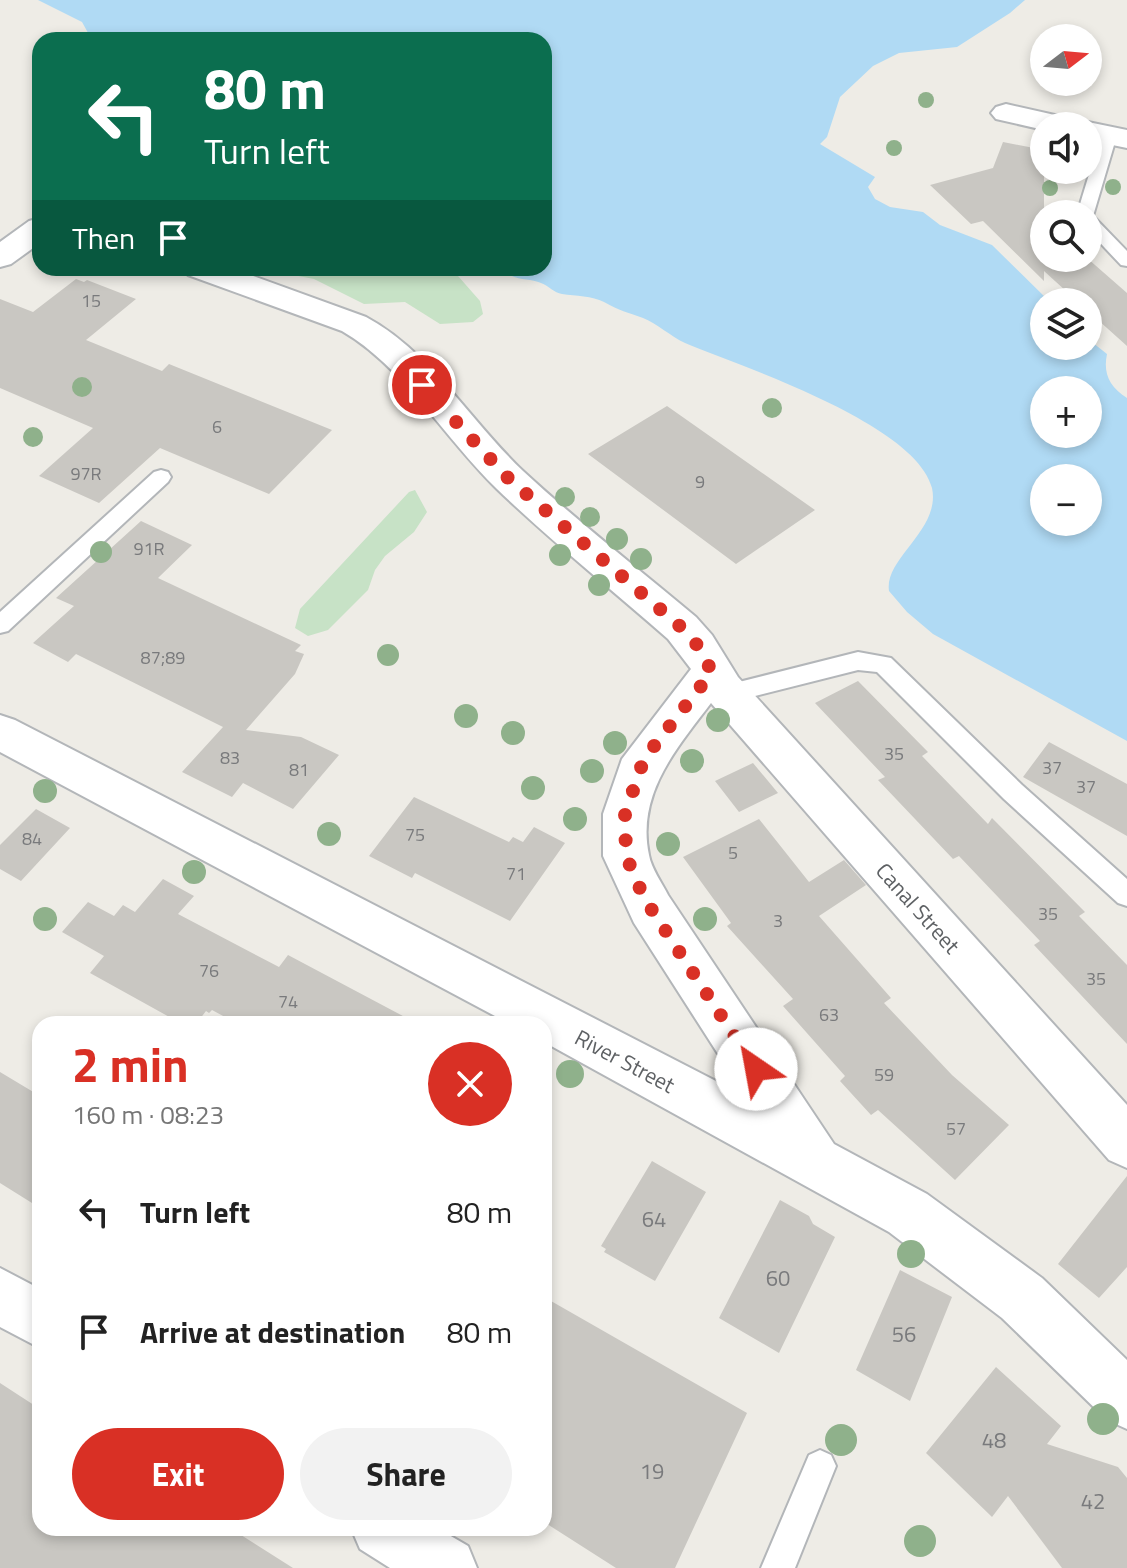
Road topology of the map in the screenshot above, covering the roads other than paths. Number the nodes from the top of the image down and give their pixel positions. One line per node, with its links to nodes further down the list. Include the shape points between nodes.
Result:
1 (1006, 113): 2 (street)
2 (1030, 118)
3 (1108, 135): 4 (lane)
4 (1090, 200)
5 (32, 234): 7 (street)
6 (1102, 235): 8 (lane)
7 (0, 257)
8 (1127, 261)
9 (224, 276): 12 (street, Canal Street, via 315,307 372,334 509,479 682,628)
10 (161, 477): 11 (lane)
11 (0, 625)
12 (720, 683): 14 (lane, via 858,661 883,664); 17 (street, Canal Street); 18 (street, via 644,759 625,814 626,856 651,909)
13 (0, 732): 15 (street, River Street)
14 (1127, 895)
15 (540, 1016)
16 (552, 1022): 18 (street, River Street)
17 (1127, 1143)
18 (816, 1161): 21 (street, River Street, via 908,1213 990,1272 1054,1326)
19 (0, 1296): 20 (street)
20 (32, 1315)
21 (1127, 1400)
22 (820, 1466): 25 (lane)
23 (394, 1536): 24 (street)
24 (446, 1568)
25 (778, 1568)

